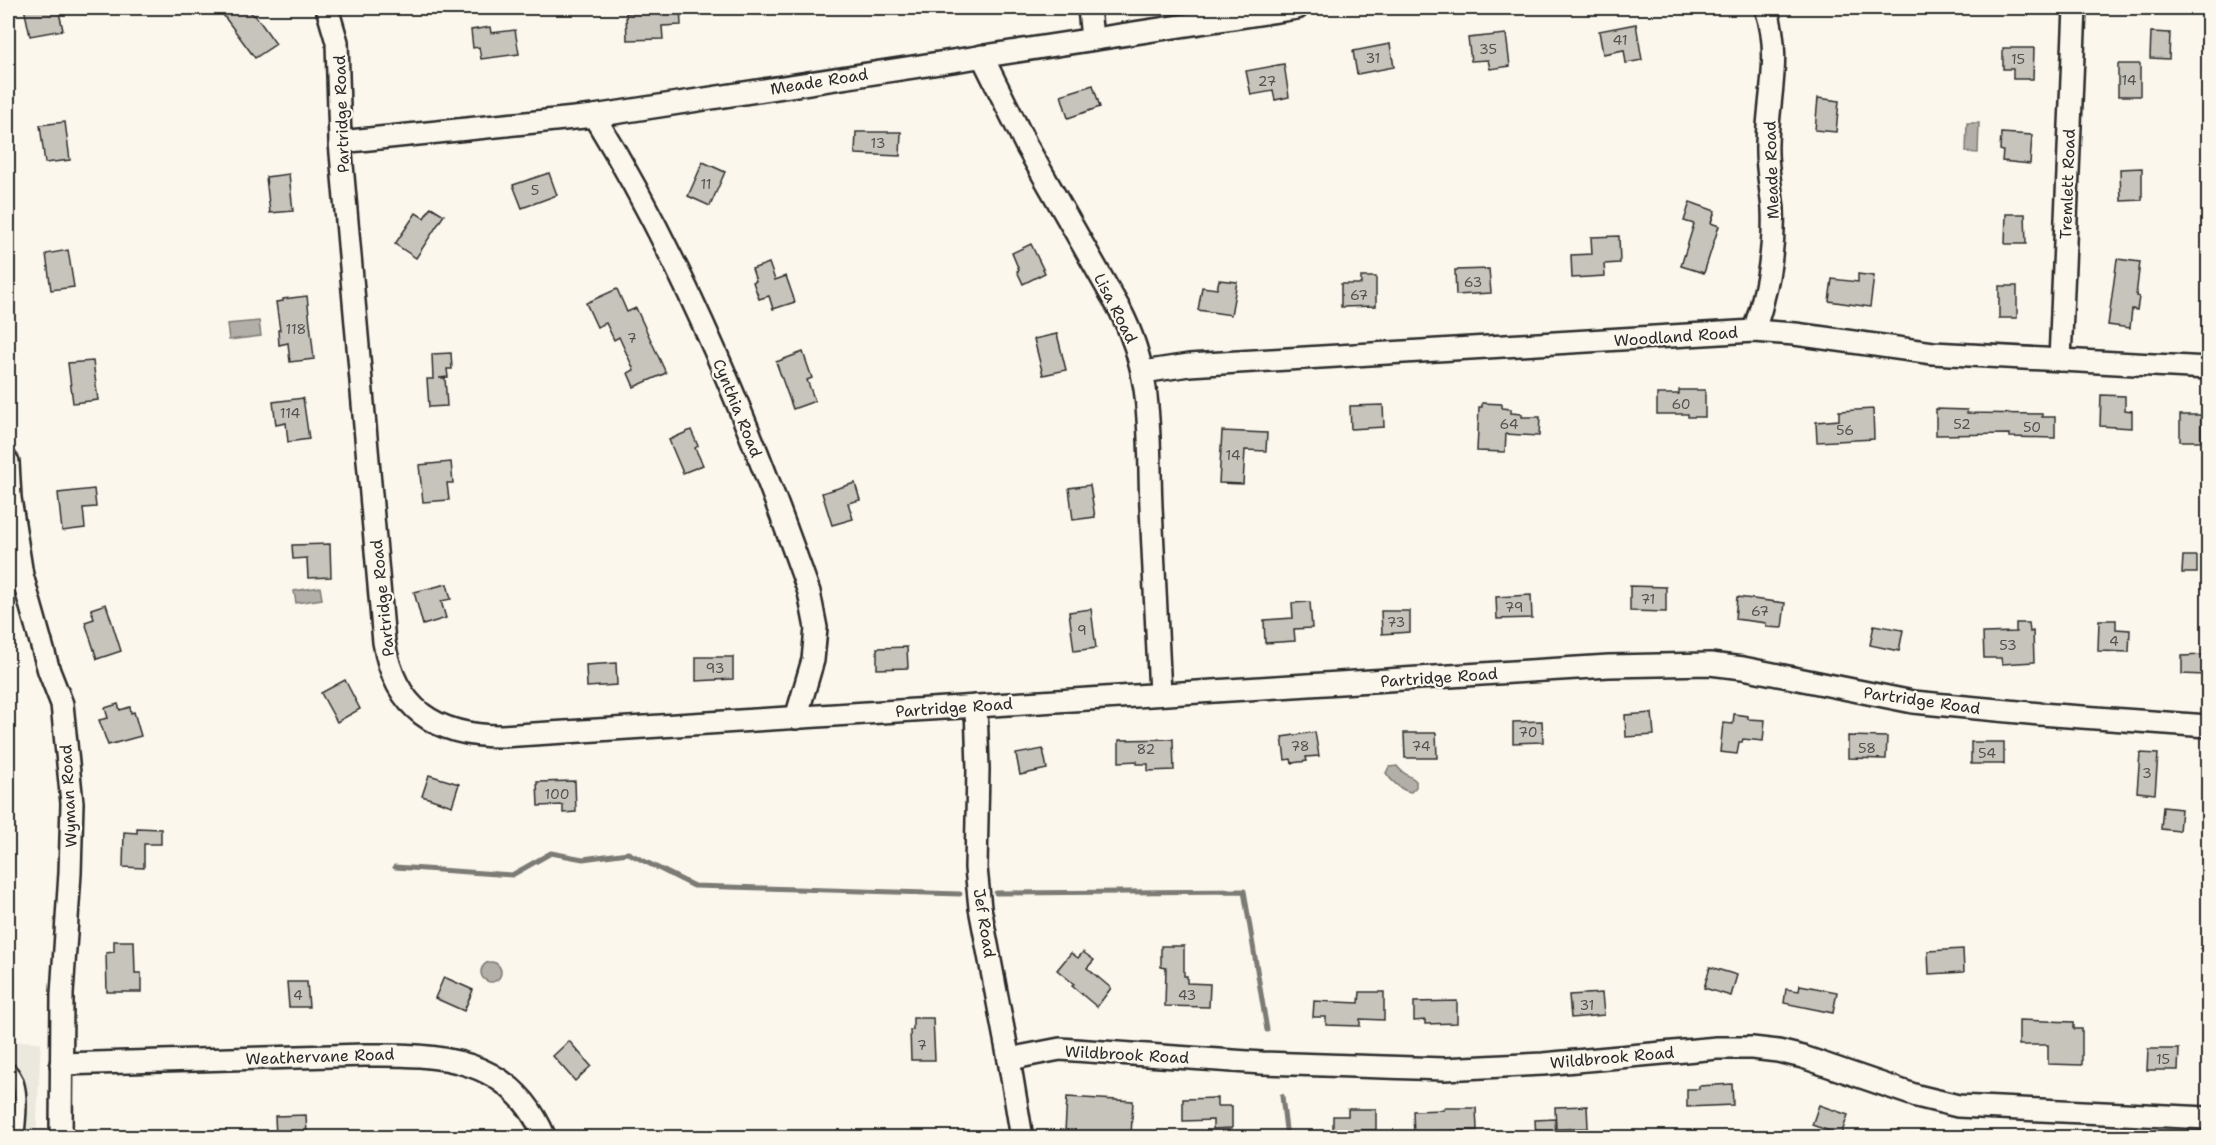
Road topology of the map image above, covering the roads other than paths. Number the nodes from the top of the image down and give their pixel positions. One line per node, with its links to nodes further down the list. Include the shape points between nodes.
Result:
1 (327, 8): 9 (street, Partridge Road, via 337,42)
2 (1089, 8): 6 (street)
3 (1297, 8): 6 (street, Meade Road)
4 (1766, 8): 10 (street, Meade Road, via 1774,51 1767,147 1772,243 1766,293)
5 (2076, 8): 11 (street, Tremlett Road)
6 (1092, 39): 7 (street, Meade Road)
7 (982, 56): 8 (street, Meade Road); 13 (street, Lisa Road, via 1026,145 1131,332)
8 (594, 116): 9 (street, Meade Road); 17 (street, Cynthia Road, via 682,278 731,386 809,592 816,628 813,660)
9 (340, 142): 17 (street, Partridge Road, via 384,642 394,679 406,698 435,722 474,736)
10 (1754, 331): 11 (street, Woodland Road, via 1933,353); 13 (street, Woodland Road, via 1189,365)
11 (2061, 360): 12 (street, Woodland Road)
12 (2208, 368)
13 (1143, 372): 15 (street, Lisa Road, via 1148,407)
14 (8, 462): 20 (street, Wyman Road, via 22,575 62,704 72,803)
15 (1160, 694): 16 (street, Partridge Road); 18 (street, Partridge Road, via 1609,666 1710,664 1913,702)
16 (976, 706): 17 (street, Partridge Road); 19 (street, Jef Road, via 976,868)
17 (796, 718)
18 (2208, 726)
19 (1009, 1060): 22 (street, Wildbrook Road, via 1060,1049 1444,1070 1708,1048 1752,1048 1803,1057 1958,1106); 26 (street, Jef Road)
20 (61, 1064): 24 (street, Wyman Road); 25 (street, Weathervane Road, via 365,1054 441,1058 476,1066 506,1084 526,1103)
21 (8, 1068): 23 (lane, via 21,1093)
22 (2208, 1118)
23 (18, 1137)
24 (61, 1137)
25 (545, 1137)
26 (1022, 1137)

